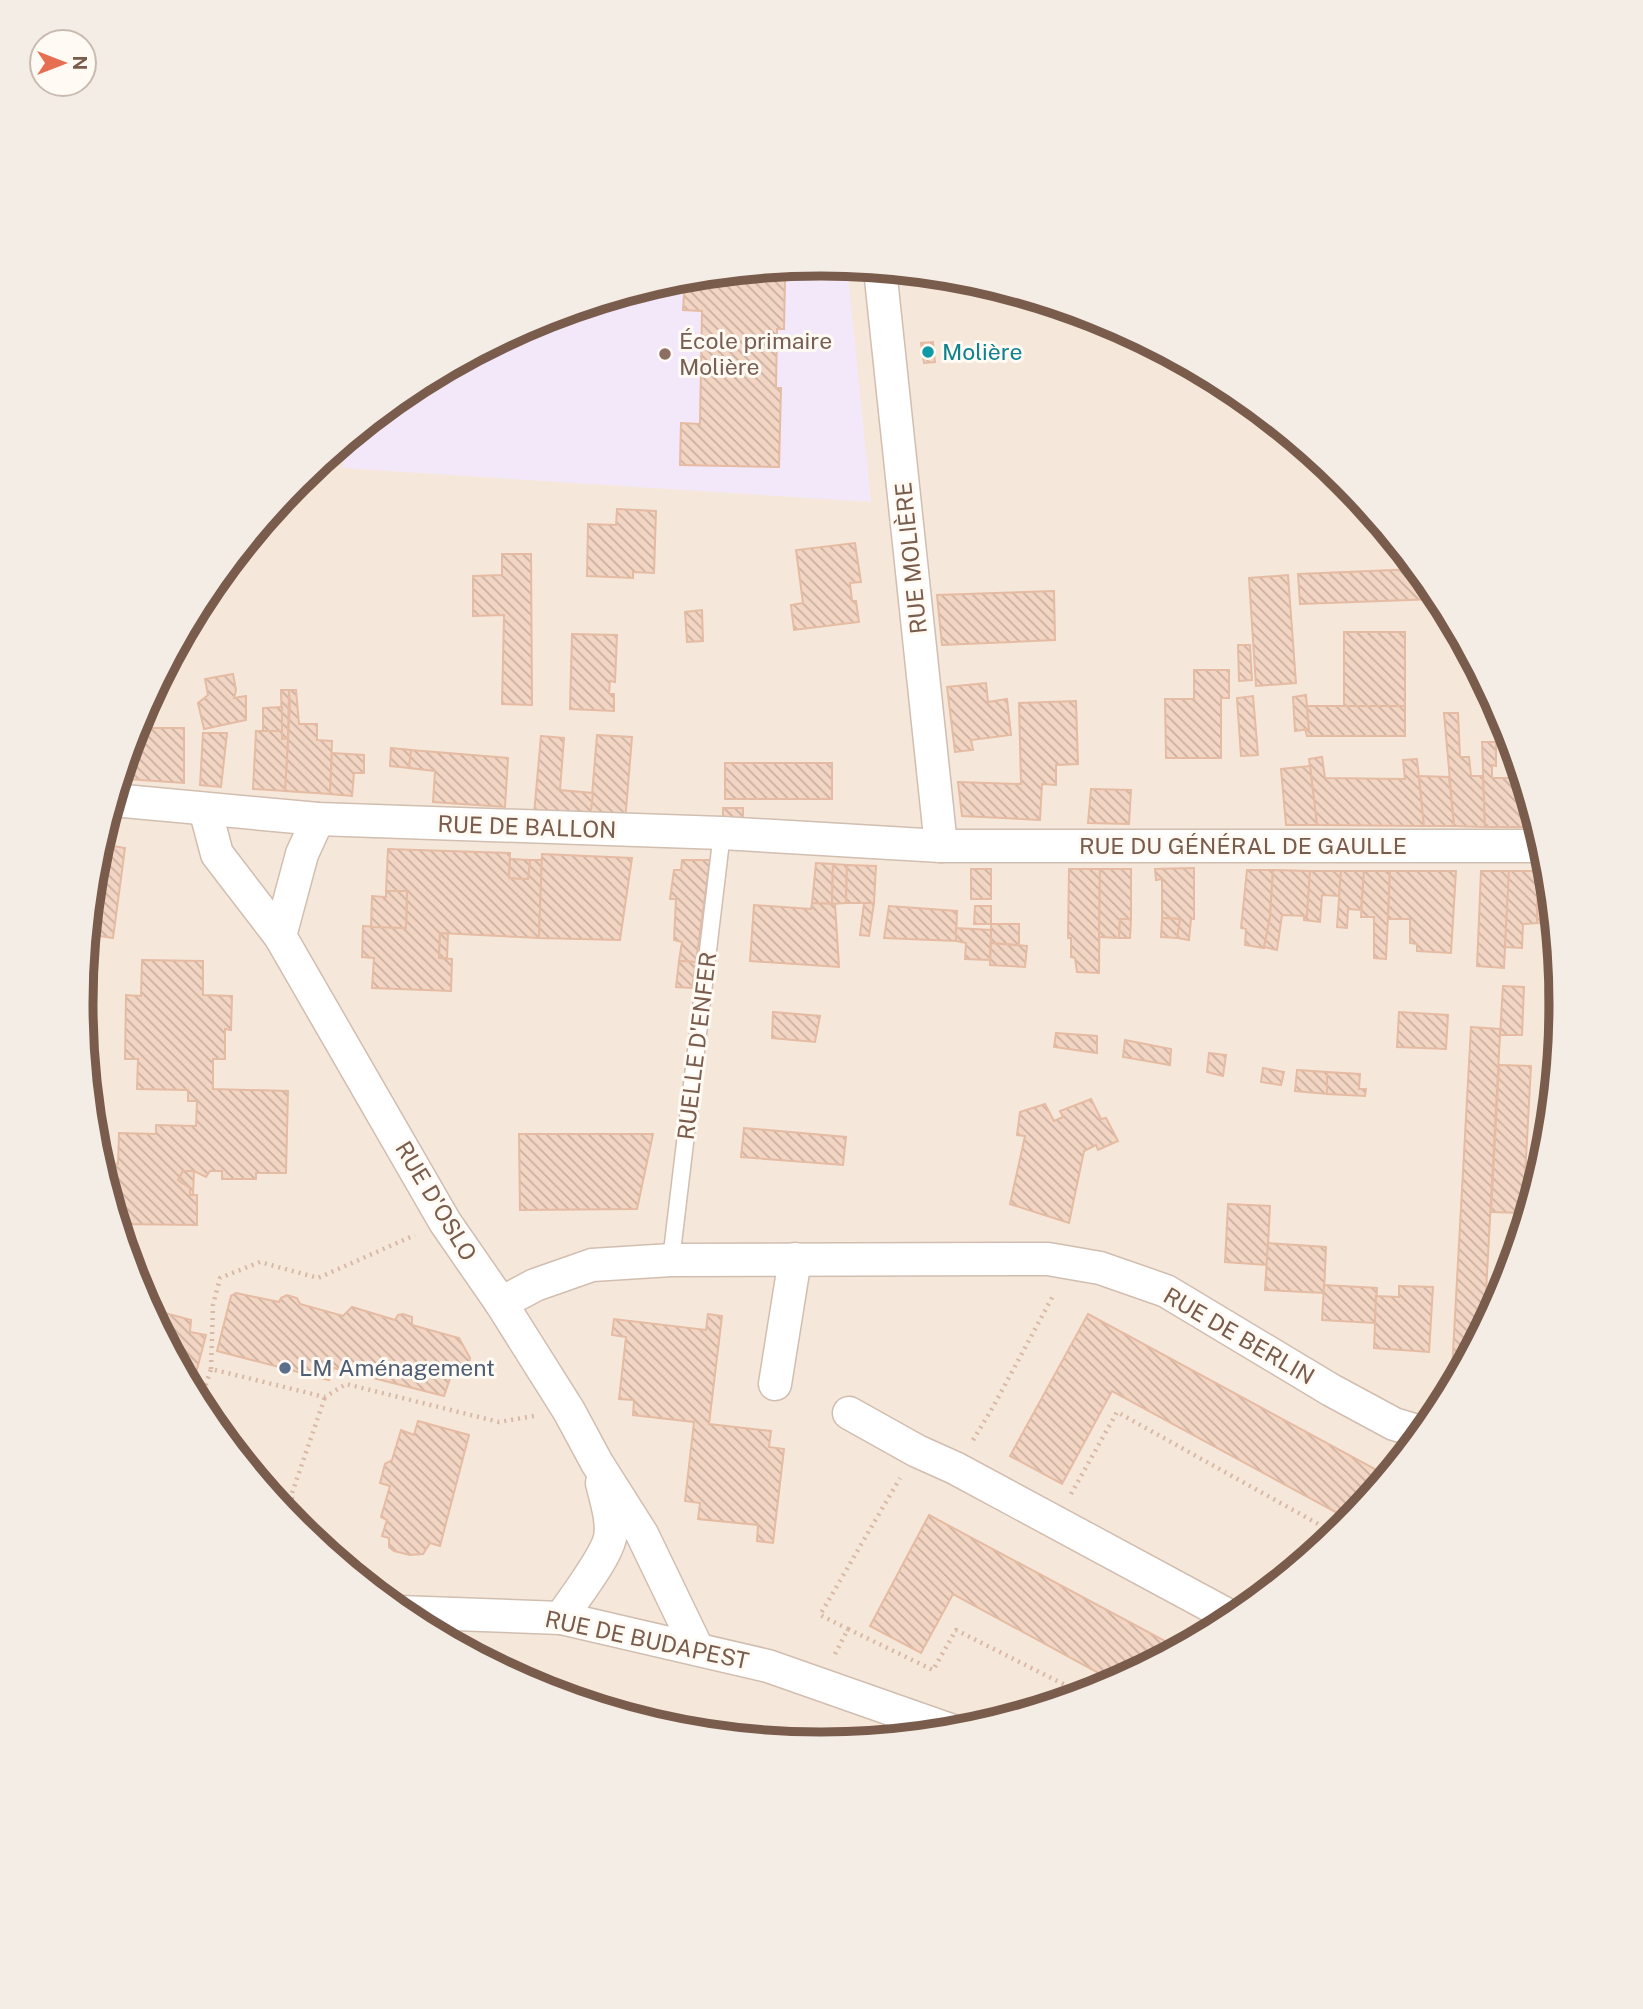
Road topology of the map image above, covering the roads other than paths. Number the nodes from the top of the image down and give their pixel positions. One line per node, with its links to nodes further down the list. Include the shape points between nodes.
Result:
1 (881, 278): 6 (street, RUE MOLIÈRE)
2 (122, 801): 3 (street, RUE DE BALLON)
3 (205, 809): 4 (street, RUE DE BALLON); 8 (street, RUE D'OSLO, via 217,854)
4 (318, 820): 5 (street, RUE DE BALLON); 8 (street, via 302,854)
5 (722, 833): 6 (street, RUE DE BALLON); 10 (lane, RUELLE D'ENFER)
6 (941, 846): 7 (street, RUE DU GÉNÉRAL DE GAULLE)
7 (1532, 846)
8 (280, 936): 11 (street, RUE D'OSLO, via 445,1222)
9 (795, 1259): 10 (street, RUE DE BERLIN); 12 (street); 14 (street, RUE DE BERLIN, via 1048,1259 1100,1268 1166,1291 1331,1390)
10 (671, 1260): 11 (street, RUE DE BERLIN, via 592,1265 535,1285)
11 (501, 1303): 15 (street, RUE D'OSLO)
12 (775, 1384)
13 (849, 1413): 16 (street)
14 (1413, 1430)
15 (597, 1463): 18 (street, RUE D'OSLO, via 610,1538); 19 (street, RUE D'OSLO, via 642,1534)
16 (1223, 1612)
17 (421, 1613): 18 (street, RUE DE BUDAPEST)
18 (561, 1618): 19 (street, RUE DE BUDAPEST)
19 (697, 1648): 20 (street, RUE DE BUDAPEST, via 768,1665)
20 (927, 1725)

